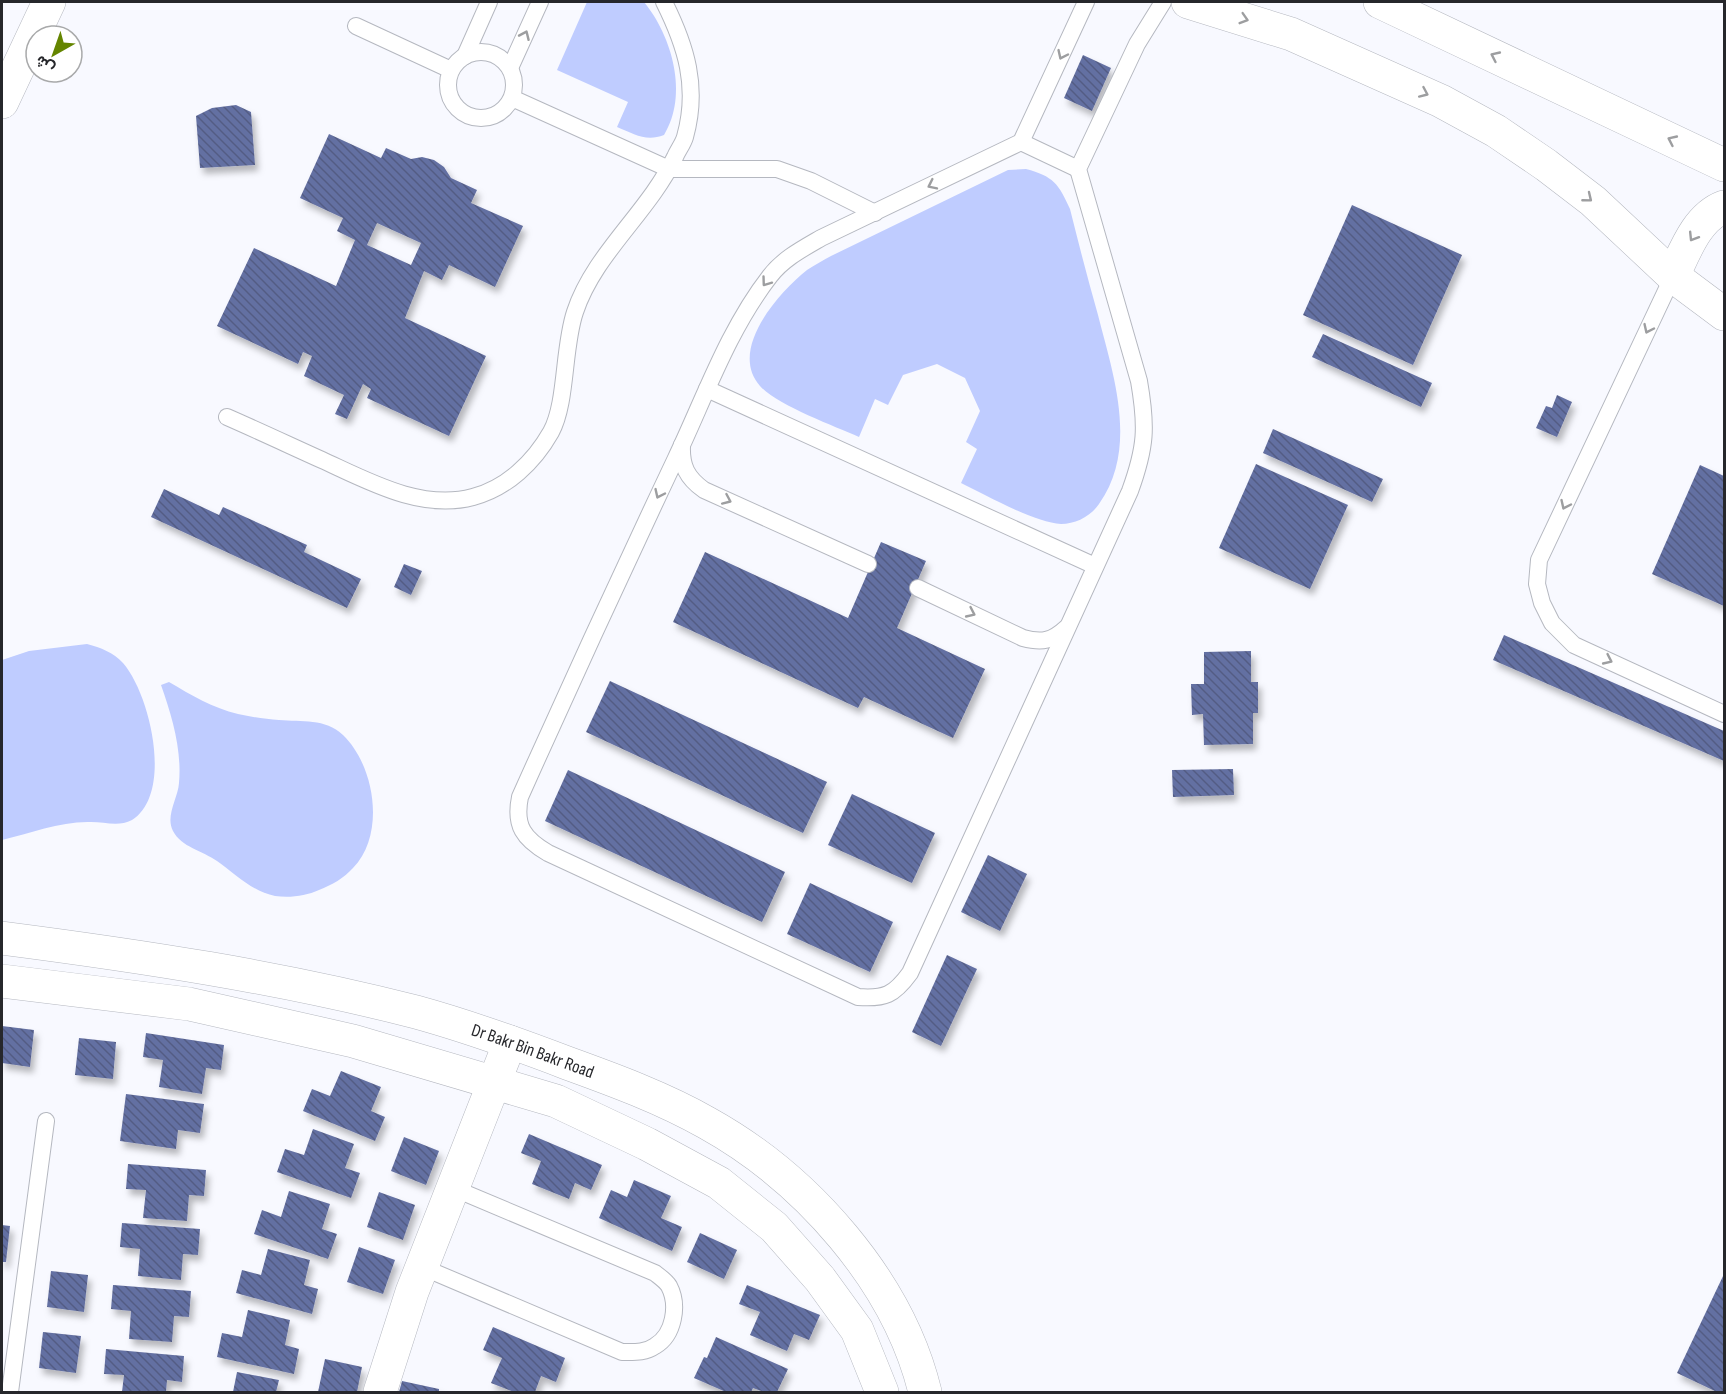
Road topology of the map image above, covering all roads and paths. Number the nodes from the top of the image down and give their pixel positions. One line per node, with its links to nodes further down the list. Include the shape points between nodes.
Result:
1 (49, 2): 14 (street)
2 (489, 2): 10 (lane)
3 (540, 2): 11 (lane, one-way to 3)
4 (664, 2): 17 (lane, via 680,32 690,67 690,105 684,138)
5 (1086, 2): 15 (lane, one-way to 15)
6 (1163, 2): 18 (lane, via 1137,44)
7 (1188, 2): 21 (street, one-way to 21, via 1291,33 1441,101 1496,131 1593,201)
8 (1380, 2): 16 (street, one-way to 8)
9 (356, 26): 12 (lane)
10 (465, 56): 11 (lane, via 494,54); 12 (lane)
11 (510, 68): 13 (lane, via 514,80)
12 (452, 70): 13 (lane, via 448,78 452,101 469,116 492,117)
13 (512, 98): 17 (lane)
14 (2, 102)
15 (1021, 142): 18 (lane); 20 (lane, one-way to 20)
16 (1725, 165)
17 (669, 169): 20 (lane, via 777,170 811,181); 24 (lane, via 586,285 574,313 553,430 529,463 490,492 471,498 435,500 404,495)
18 (1078, 169): 27 (lane, via 1139,381 1144,412 1144,442 1138,470)
19 (1725, 207): 21 (street, one-way to 21, via 1707,218 1693,235)
20 (874, 213): 23 (lane, one-way to 23, via 795,253 772,274 739,323)
21 (1673, 276): 22 (street); 30 (lane, one-way to 30, via 1539,560 1537,584 1552,623 1574,645)
22 (1725, 314)
23 (707, 389): 25 (lane); 27 (lane)
24 (227, 417)
25 (682, 444): 26 (lane, one-way to 26, via 687,474 704,490); 29 (lane, one-way to 29, via 520,797 517,813 521,828 532,844 548,854 858,997 890,994 910,973)
26 (868, 564)
27 (1095, 566): 29 (lane)
28 (918, 588): 29 (lane, one-way to 29, via 1037,642 1057,636)
29 (1067, 626)
30 (1725, 714)
31 (2, 938): 33 (street, Dr Bakr Bin Bakr Road, via 246,974 417,1012)
32 (2, 981): 34 (street, via 189,1004 353,1041)
33 (510, 1042): 34 (street); 41 (street, Dr Bakr Bin Bakr Road, via 628,1086 707,1123 766,1162 816,1205 860,1256 901,1328 918,1364)
34 (494, 1083): 36 (street); 40 (street, via 556,1101 719,1183 774,1227 820,1279 857,1330)
35 (46, 1121): 38 (lane)
36 (453, 1188): 37 (street); 37 (lane, via 655,1273 668,1284 675,1302 673,1319 656,1346 640,1352 622,1352)
37 (422, 1267): 39 (street)
38 (10, 1392)
39 (380, 1392)
40 (882, 1392)
41 (925, 1392)

